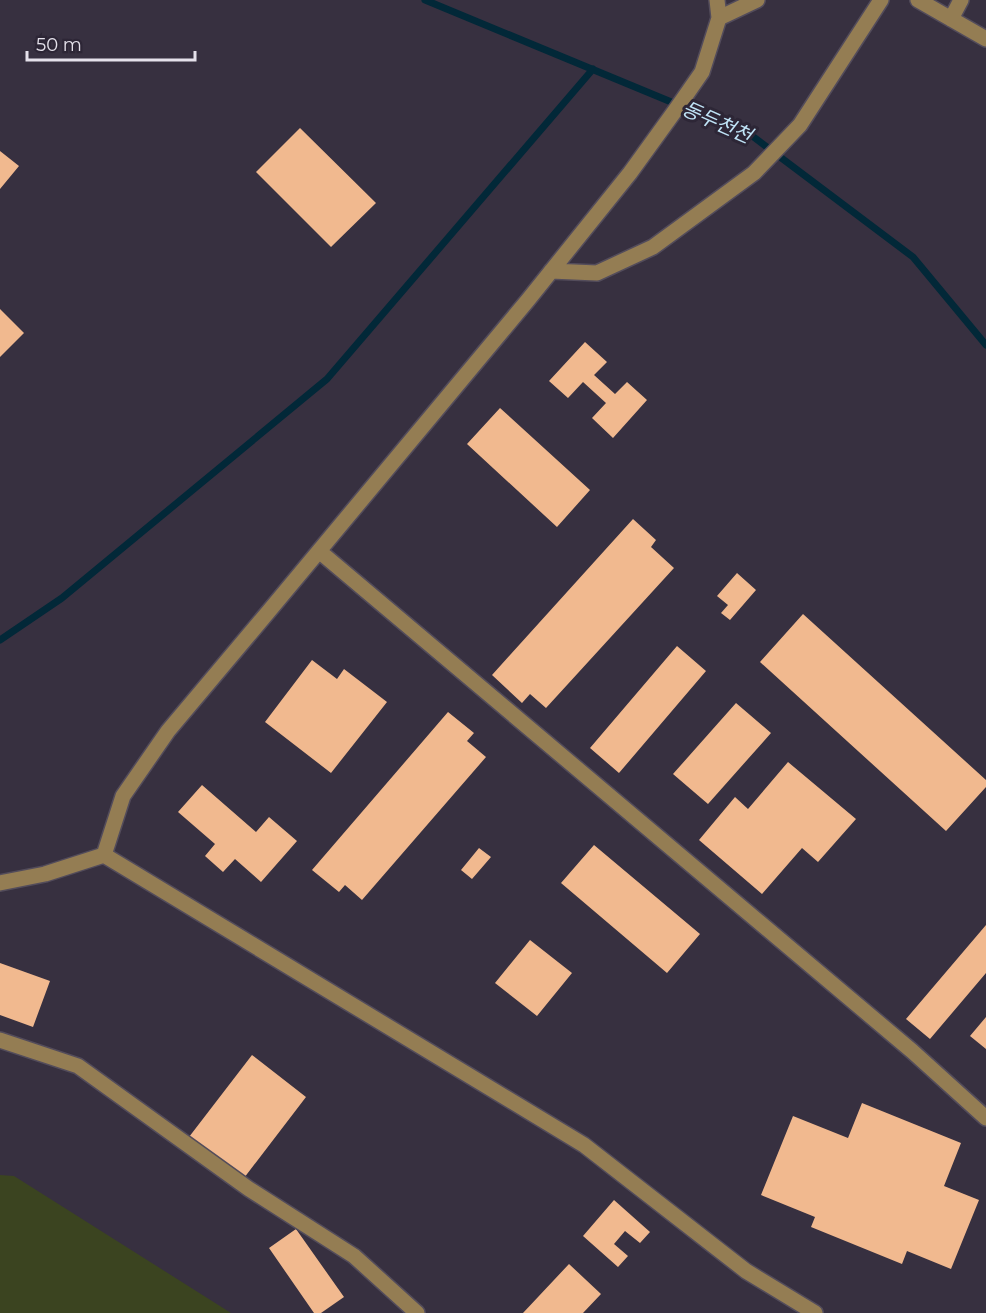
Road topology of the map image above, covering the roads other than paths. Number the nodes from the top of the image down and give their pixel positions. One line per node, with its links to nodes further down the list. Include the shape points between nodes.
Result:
1 (717, 0): 6 (lane)
2 (757, 0): 6 (lane)
3 (881, 0): 9 (lane, via 800,125 754,173 653,247 597,273)
4 (918, 0): 7 (lane)
5 (961, 0): 7 (lane)
6 (718, 18): 9 (lane, via 702,72 630,173)
7 (951, 19): 8 (lane)
8 (986, 39)
9 (551, 271): 10 (lane)
10 (319, 551): 11 (lane, via 168,731 123,796); 14 (lane, via 912,1051)
11 (104, 855): 12 (lane, via 45,874); 16 (lane, via 584,1145 746,1271)
12 (0, 883)
13 (0, 1040): 15 (lane, via 78,1066 249,1189 354,1256)
14 (986, 1118)
15 (417, 1313)
16 (815, 1313)

